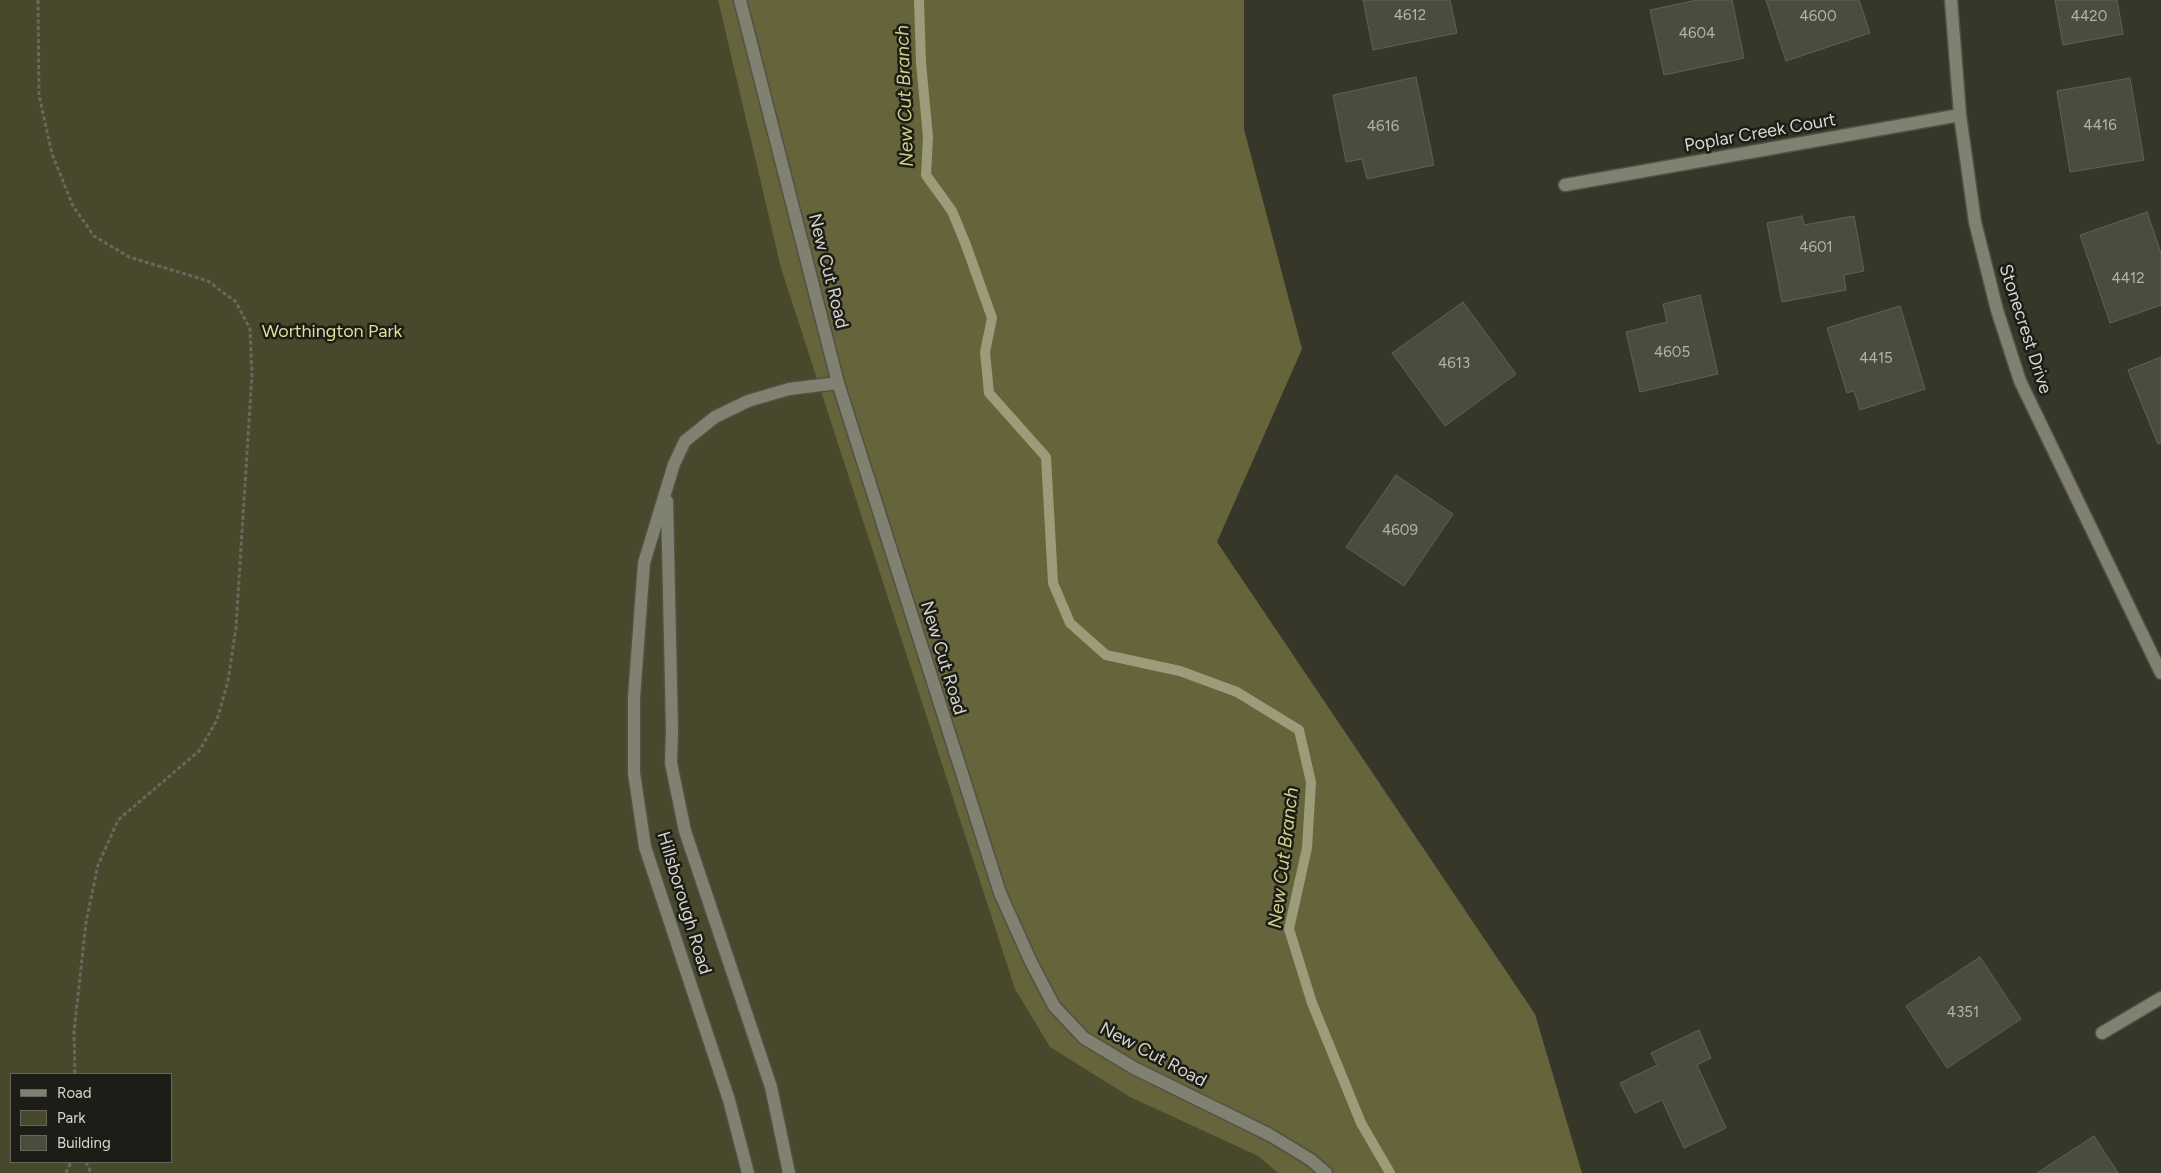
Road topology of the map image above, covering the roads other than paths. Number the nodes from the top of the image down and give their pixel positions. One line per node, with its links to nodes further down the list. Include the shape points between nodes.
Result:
1 (740, 0): 5 (street, New Cut Road)
2 (1951, 0): 3 (street, Stonecrest Drive)
3 (1960, 115): 4 (street, Poplar Creek Court); 7 (street, Stonecrest Drive, via 1975,222 1997,310 2020,381)
4 (1565, 185)
5 (838, 384): 6 (street, Hillsborough Road, via 789,389 748,401 715,417 686,441); 12 (street, New Cut Road, via 1000,893 1054,1006 1084,1038 1134,1068 1270,1135)
6 (666, 489): 10 (street, Hillsborough Road, via 644,563 634,698 634,773 645,847 729,1100); 11 (street, Hillsborough Road, via 671,762 685,831 771,1087)
7 (2161, 672)
8 (2161, 998): 9 (street)
9 (2102, 1033)
10 (748, 1173)
11 (789, 1173)
12 (1326, 1173)

